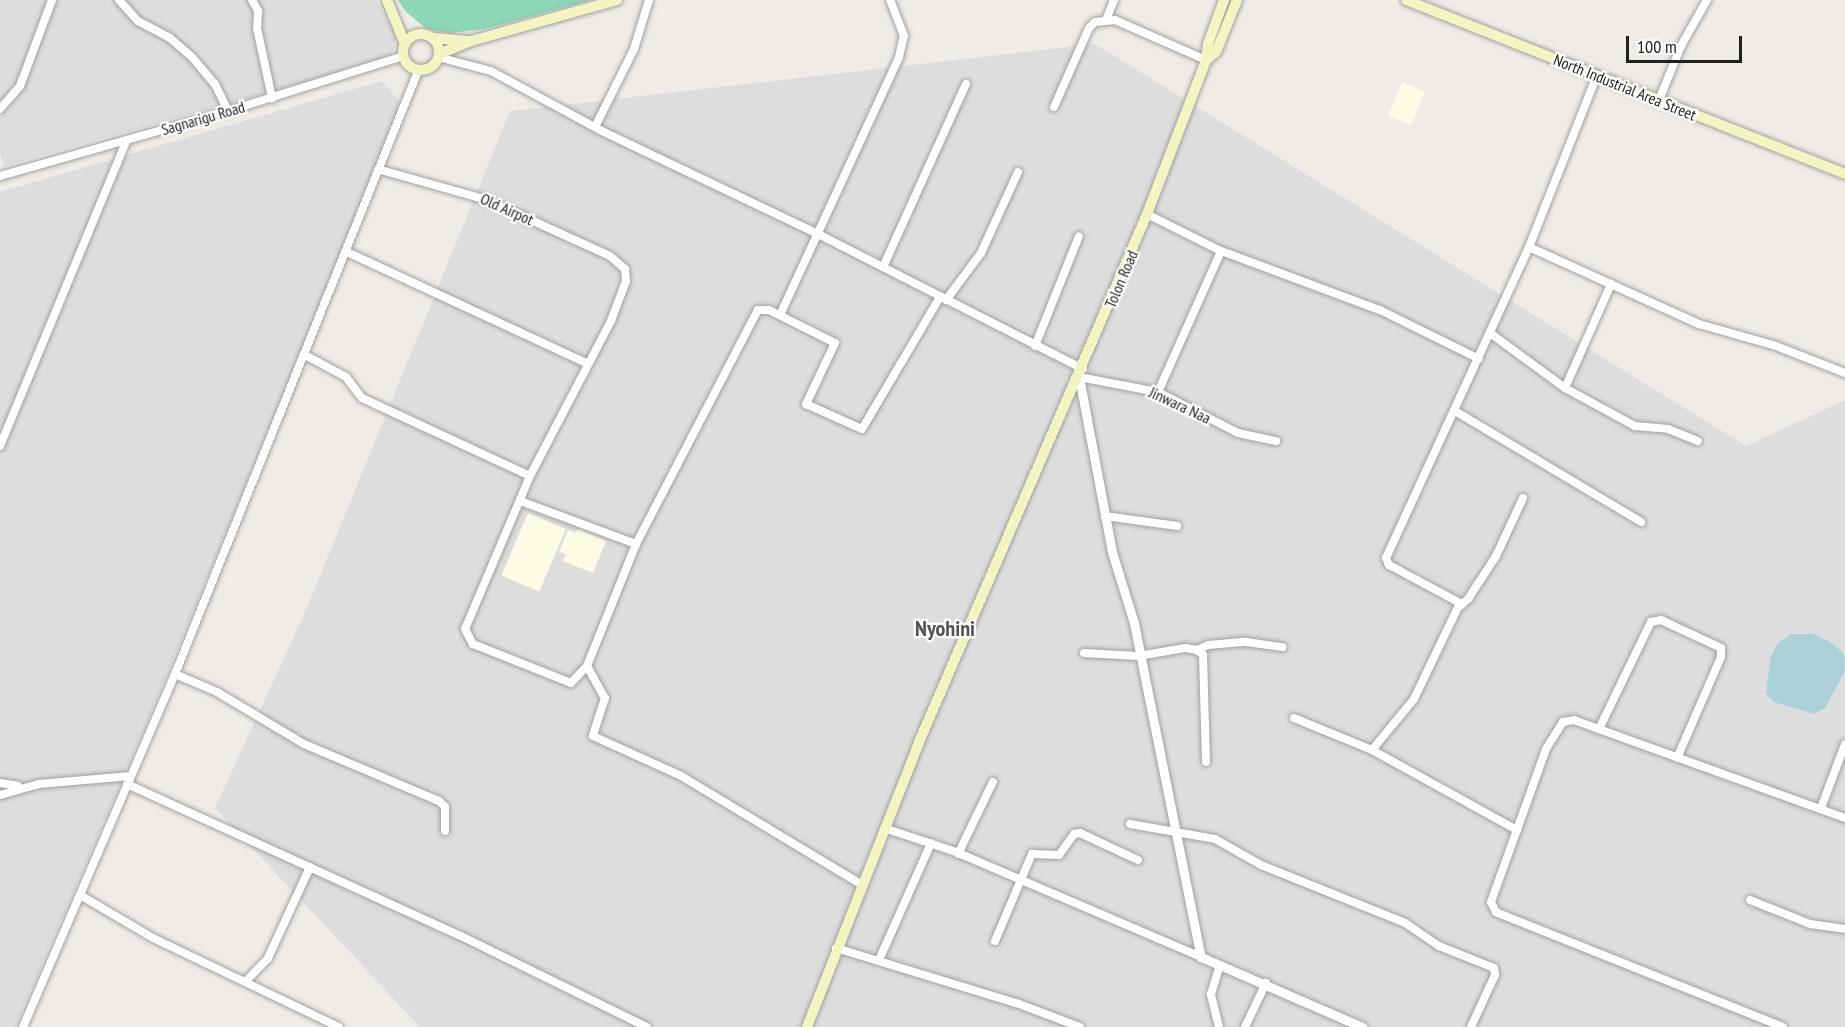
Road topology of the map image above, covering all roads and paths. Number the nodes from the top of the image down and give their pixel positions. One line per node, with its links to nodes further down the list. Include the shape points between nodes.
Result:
1 (52, 0): 29 (street, via 20,86)
2 (119, 0): 30 (street, via 138,21 170,38 192,57 215,84)
3 (252, 0): 26 (street, via 258,11 257,28)
4 (387, 0): 15 (main road)
5 (617, 0): 18 (main road)
6 (649, 0): 31 (street, via 634,49)
7 (890, 0): 38 (street, via 902,27 903,44 883,99)
8 (1114, 0): 14 (street)
9 (1224, 0): 22 (main road)
10 (1237, 0): 22 (main road, via 1216,52)
11 (1406, 0): 13 (main road, North Industrial Area Street)
12 (1707, 0): 27 (street, via 1681,46)
13 (1423, 3): 24 (main road, North Industrial Area Street)
14 (1106, 20): 22 (street, via 1115,20); 28 (street, via 1089,28)
15 (399, 21): 16 (main road); 19 (main road)
16 (420, 34): 17 (main road); 19 (main road)
17 (433, 38): 18 (main road); 21 (main road)
18 (471, 41): 21 (main road)
19 (405, 44): 20 (main road)
20 (404, 56): 23 (main road); 26 (street, Sagnarigu Road)
21 (438, 56): 23 (main road, via 433,65); 31 (street, Jinwara Naa, via 490,71)
22 (1206, 60): 37 (main road, Tolon Road)
23 (419, 69): 33 (street)
24 (1597, 75): 27 (main road, North Industrial Area Street); 40 (street)
25 (966, 84): 43 (street)
26 (272, 98): 30 (street, Sagnarigu Road)
27 (1659, 100): 35 (main road, North Industrial Area Street)
28 (1053, 107)
29 (0, 109)
30 (228, 111): 32 (street, Sagnarigu Road)
31 (595, 127): 38 (street, Jinwara Naa)
32 (127, 140): 36 (street, Sagnarigu Road); 59 (street)
33 (381, 170): 42 (street); 51 (street, Old Airpot, via 487,200 610,256 625,269 626,281 611,321)
34 (1018, 172): 45 (street, via 981,253)
35 (1845, 174)
36 (0, 176)
37 (1148, 214): 41 (street); 52 (main road, Tolon Road)
38 (820, 235): 43 (street, Jinwara Naa); 46 (street)
39 (1079, 236): 48 (street)
40 (1528, 247): 44 (street); 47 (street)
41 (1221, 251): 50 (street, via 1359,301); 55 (street)
42 (347, 252): 49 (street); 51 (street)
43 (883, 267): 45 (street, Jinwara Naa)
44 (1611, 284): 53 (street, via 1699,324 1776,346); 54 (street)
45 (943, 298): 46 (street, via 862,429 806,404 835,343); 48 (street, Jinwara Naa)
46 (780, 315): 66 (street, via 763,308 758,310)
47 (1490, 333): 50 (street); 54 (street)
48 (1035, 346): 52 (street, Jinwara Naa)
49 (305, 355): 60 (street, via 346,377 362,398); 73 (street)
50 (1479, 359): 56 (street)
51 (586, 363): 60 (street)
52 (1081, 373): 55 (street, Jinwara Naa); 63 (street); 89 (main road, Tolon Road, via 1025,494)
53 (1845, 373)
54 (1565, 388): 58 (street, via 1635,426 1668,429)
55 (1158, 392): 57 (street, Jinwara Naa, via 1238,433)
56 (1455, 411): 64 (street); 67 (street, via 1385,561 1458,600)
57 (1276, 441)
58 (1698, 441)
59 (0, 446)
60 (530, 476): 62 (street)
61 (1523, 498): 67 (street, via 1496,556)
62 (520, 501): 66 (street); 72 (street, via 465,629 467,636 473,644 571,683)
63 (1105, 516): 65 (street); 71 (street)
64 (1641, 522)
65 (1177, 526)
66 (636, 544): 72 (street)
67 (1460, 606): 77 (street, via 1414,699)
68 (1283, 647): 69 (street, via 1246,642 1208,645)
69 (1197, 650): 71 (street, via 1185,648); 79 (street, via 1203,655)
70 (1084, 653): 71 (street)
71 (1139, 656): 90 (street)
72 (587, 666): 98 (street, via 605,698 593,736 681,776)
73 (175, 674): 80 (street); 92 (street, via 217,692 304,744 439,801 445,807)
74 (1294, 718): 77 (street)
75 (1599, 729): 78 (street); 78 (street, via 1651,622 1661,620 1721,648 1721,657); 91 (street, via 1574,720 1556,728)
76 (1845, 744): 86 (street)
77 (1372, 750): 91 (street)
78 (1677, 758): 86 (street)
79 (1206, 762)
80 (131, 776): 83 (street); 84 (street)
81 (993, 782): 94 (street)
82 (0, 783): 84 (street)
83 (127, 784): 96 (street); 99 (street)
84 (20, 787): 85 (street)
85 (0, 795)
86 (1821, 808): 87 (street)
87 (1845, 818)
88 (1130, 824): 90 (street, via 1158,831)
89 (884, 828): 93 (street); 98 (main road, Tolon Road)
90 (1176, 829): 104 (street); 118 (street, via 1215,839 1261,865 1405,923 1439,946 1494,968 1495,975)
91 (1517, 830): 119 (street, via 1491,902 1496,912)
92 (445, 831)
93 (931, 843): 94 (street); 105 (street)
94 (958, 854): 97 (street)
95 (1138, 860): 97 (street, via 1080,833 1074,834 1059,855 1032,854)
96 (310, 867): 107 (street, via 268,958); 109 (street)
97 (1018, 880): 102 (street); 104 (street)
98 (861, 884): 103 (main road, Tolon Road)
99 (80, 895): 107 (street, via 153,938); 110 (street)
100 (1750, 900): 101 (street, via 1810,924)
101 (1845, 929)
102 (995, 941)
103 (836, 948): 105 (street); 113 (main road, Tolon Road)
104 (1201, 957): 106 (street)
105 (879, 960): 114 (street)
106 (1220, 965): 108 (street); 115 (street, via 1211,994)
107 (246, 981): 111 (street)
108 (1266, 983): 116 (street); 117 (street)
109 (632, 1024): 112 (street)
110 (23, 1027)
111 (339, 1027)
112 (646, 1027)
113 (807, 1027)
114 (1080, 1027)
115 (1219, 1027)
116 (1245, 1027)
117 (1362, 1027)
118 (1471, 1027)
119 (1784, 1027)

